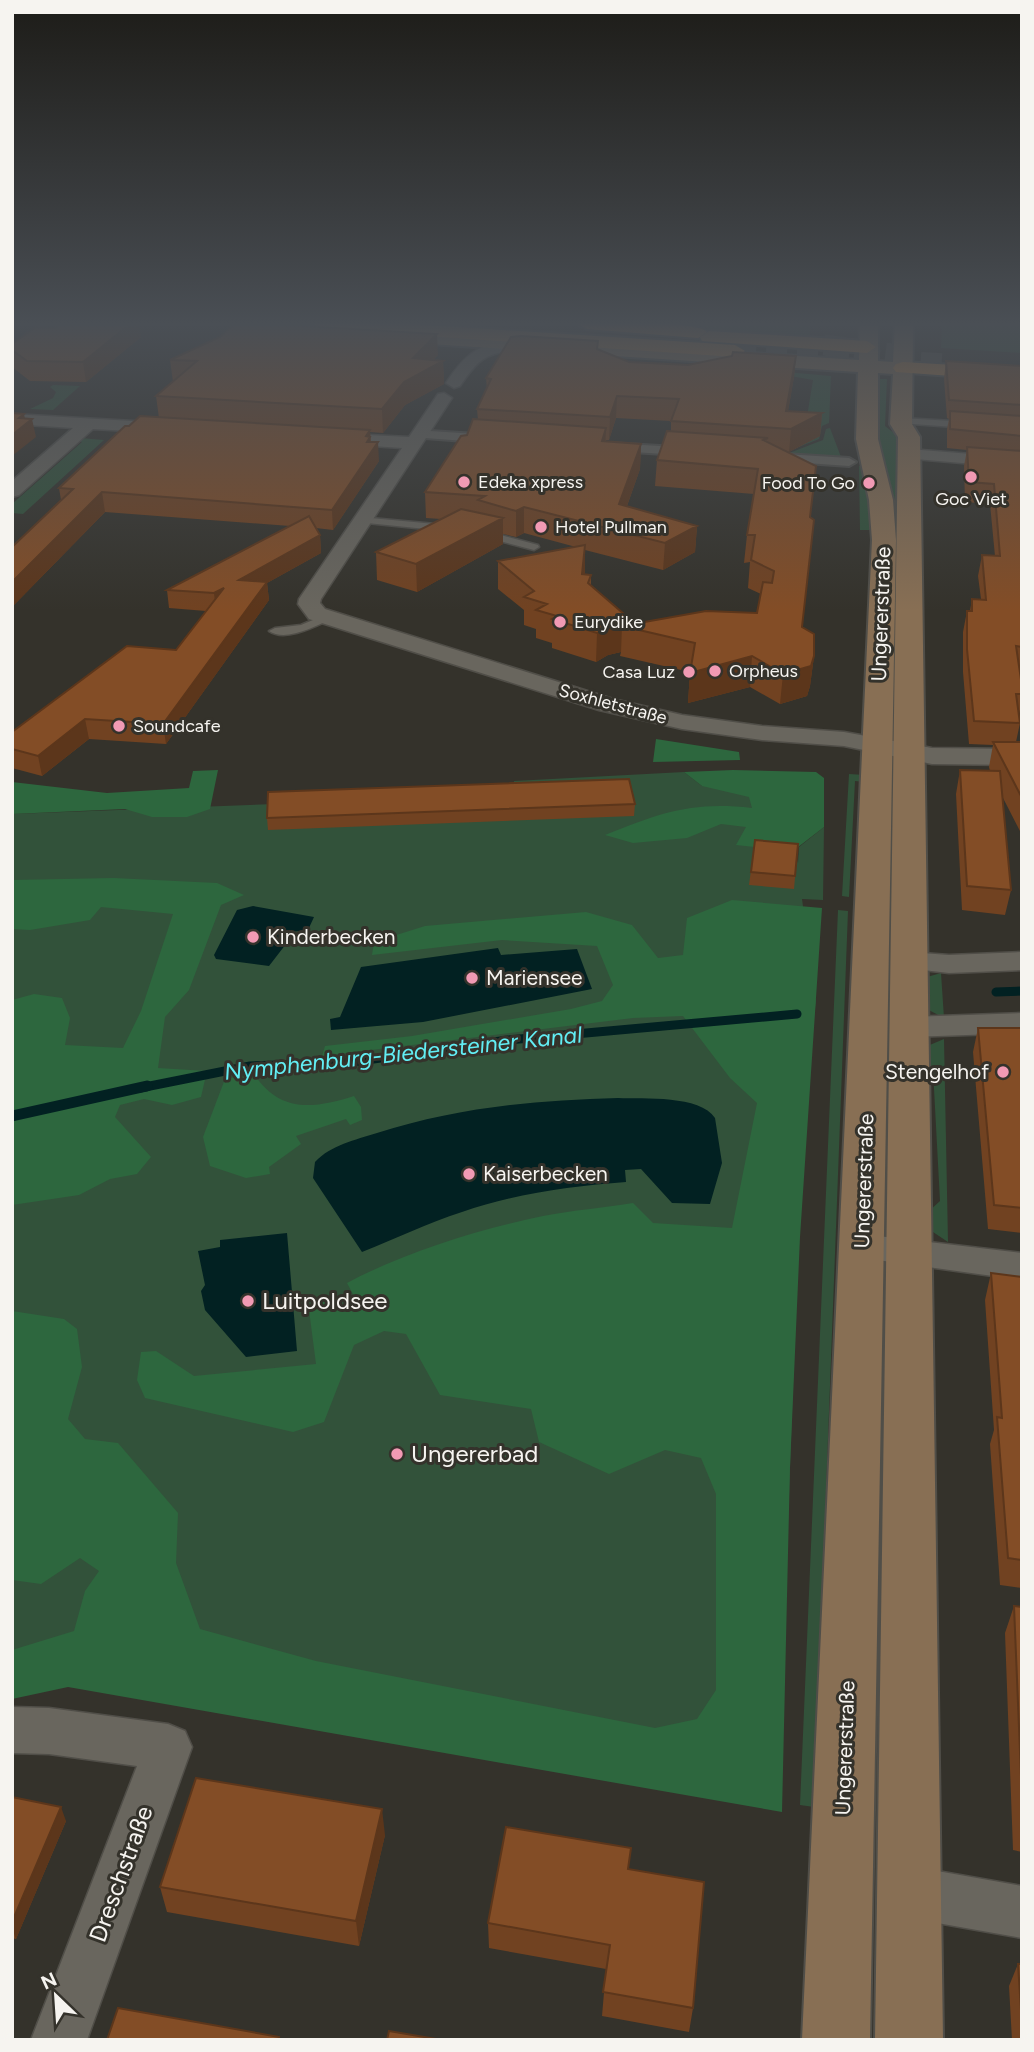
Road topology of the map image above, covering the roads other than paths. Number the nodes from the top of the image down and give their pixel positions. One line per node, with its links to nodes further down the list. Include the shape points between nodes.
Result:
1 (24, 420): 5 (street)
2 (433, 420): 10 (street)
3 (867, 420): 24 (main road, Ungererstraße, via 883,520)
4 (905, 420): 9 (main road, Ungererstraße)
5 (88, 424): 7 (street); 17 (street)
6 (979, 426): 9 (lane)
7 (186, 429)
8 (308, 437): 10 (street)
9 (905, 438): 16 (street); 24 (main road, Ungererstraße)
10 (422, 439): 11 (street); 18 (street)
11 (513, 441)
12 (596, 446): 13 (street)
13 (707, 453)
14 (748, 456): 15 (street)
15 (849, 462)
16 (1022, 463)
17 (12, 491)
18 (360, 520): 19 (lane); 22 (street, via 310,599 312,608)
19 (462, 530)
20 (475, 531): 21 (lane)
21 (534, 547)
22 (325, 618): 23 (lane, via 303,628); 24 (street, Soxhletstraße, via 607,705 721,728 844,738)
23 (275, 631)
24 (893, 749): 25 (street, Soxhletstraße, via 932,756); 26 (main road, Ungererstraße); 30 (main road, Ungererstraße)
25 (1022, 757)
26 (908, 961): 27 (street); 29 (main road, Ungererstraße)
27 (1022, 961)
28 (1022, 1023): 29 (street)
29 (909, 1027): 31 (main road, Ungererstraße)
30 (861, 1247): 31 (street); 37 (main road, Ungererstraße)
31 (909, 1253): 32 (street); 34 (main road, Ungererstraße)
32 (1022, 1267)
33 (12, 1730): 36 (street, Dreschstraße, via 168,1747)
34 (909, 1892): 35 (street); 38 (main road, Ungererstraße)
35 (1022, 1912)
36 (59, 2040)
37 (836, 2040)
38 (909, 2040)

